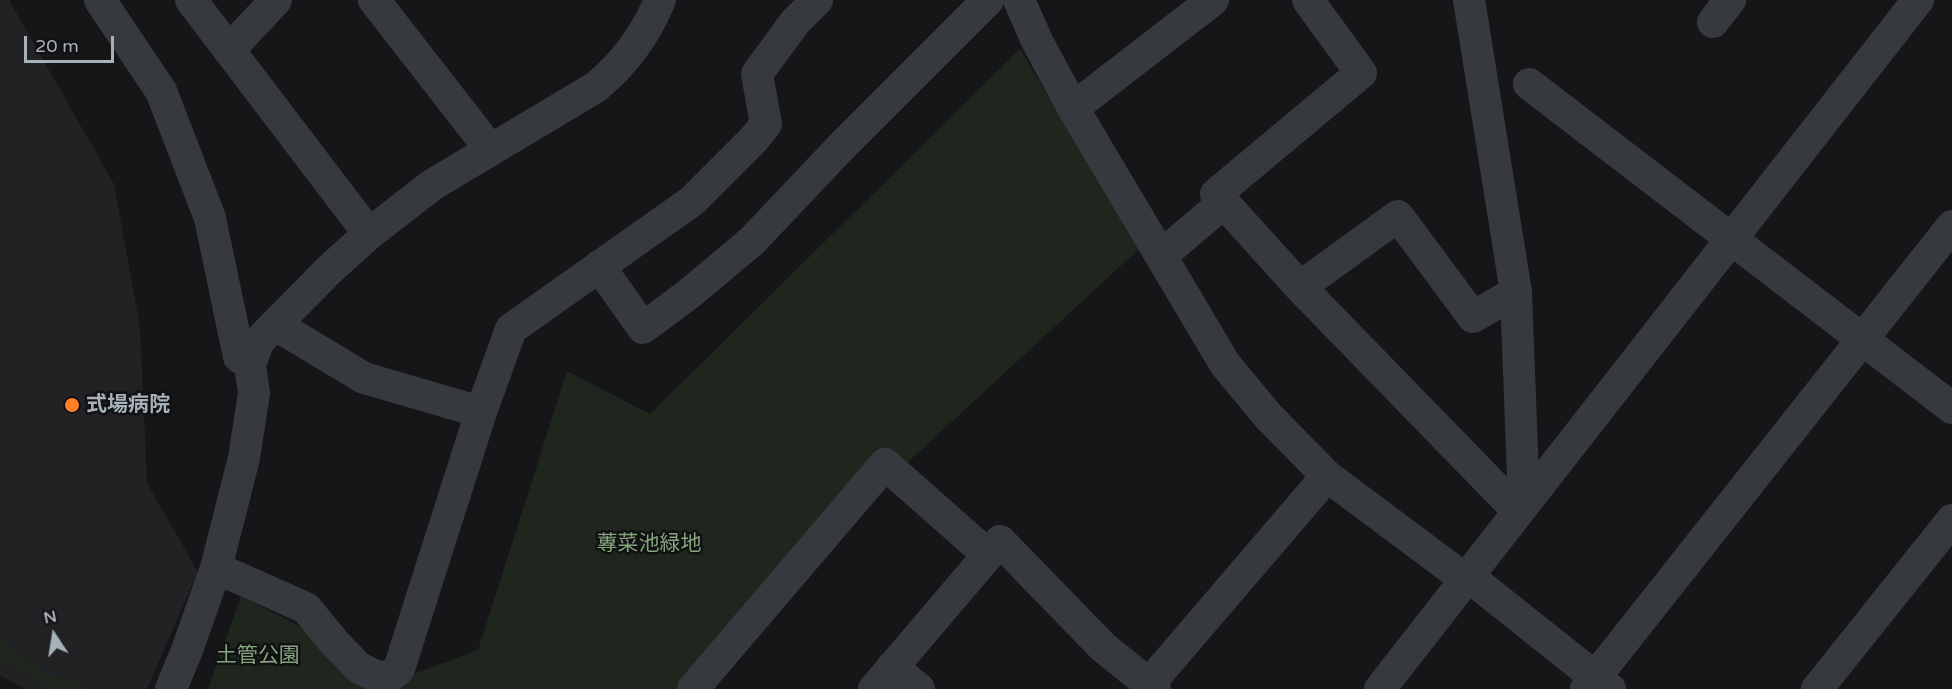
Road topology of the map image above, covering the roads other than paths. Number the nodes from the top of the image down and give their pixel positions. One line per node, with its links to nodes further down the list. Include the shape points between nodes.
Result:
1 (100, 0): 27 (street, via 161,91 210,218 239,357)
2 (191, 0): 13 (street)
3 (276, 0): 13 (street)
4 (374, 0): 16 (street)
5 (660, 0): 16 (street, via 636,45 613,73 589,92)
6 (818, 0): 22 (street, via 795,22 757,74 766,124 754,139 692,201)
7 (988, 0): 22 (street, via 752,241 643,328)
8 (1019, 0): 15 (street)
9 (1213, 0): 15 (street)
10 (1308, 0): 17 (street, via 1361,73 1216,194)
11 (1469, 0): 24 (street)
12 (1918, 0): 20 (street)
13 (230, 49): 19 (street)
14 (1529, 84): 20 (street)
15 (1073, 108): 21 (street)
16 (490, 149): 19 (street, via 432,185)
17 (1223, 203): 21 (street); 23 (street)
18 (1952, 226): 26 (street)
19 (369, 234): 25 (street)
20 (1730, 238): 26 (street); 31 (street)
21 (1161, 256): 30 (street, via 1225,364 1268,416)
22 (599, 266): 29 (street, via 511,329)
23 (1300, 287): 24 (street, via 1398,216 1473,317); 31 (street)
24 (1516, 292): 31 (street)
25 (276, 325): 27 (street, via 259,341); 29 (street, via 364,378)
26 (1862, 339): 28 (street); 37 (street)
27 (250, 364): 34 (street, via 254,393 244,458)
28 (1952, 408)
29 (482, 412): 34 (street, via 399,669 390,676 378,678 359,668 306,608)
30 (1327, 476): 35 (street); 38 (street)
31 (1521, 507): 35 (street)
32 (1952, 520): 43 (street)
33 (988, 555): 36 (street); 38 (street, via 1000,541 1103,647); 40 (street, via 885,464)
34 (216, 568): 39 (street)
35 (1466, 578): 37 (street); 42 (street)
36 (883, 678): 41 (street)
37 (1597, 685)
38 (1152, 687)
39 (171, 689)
40 (693, 689)
41 (919, 689)
42 (1380, 689)
43 (1817, 689)

